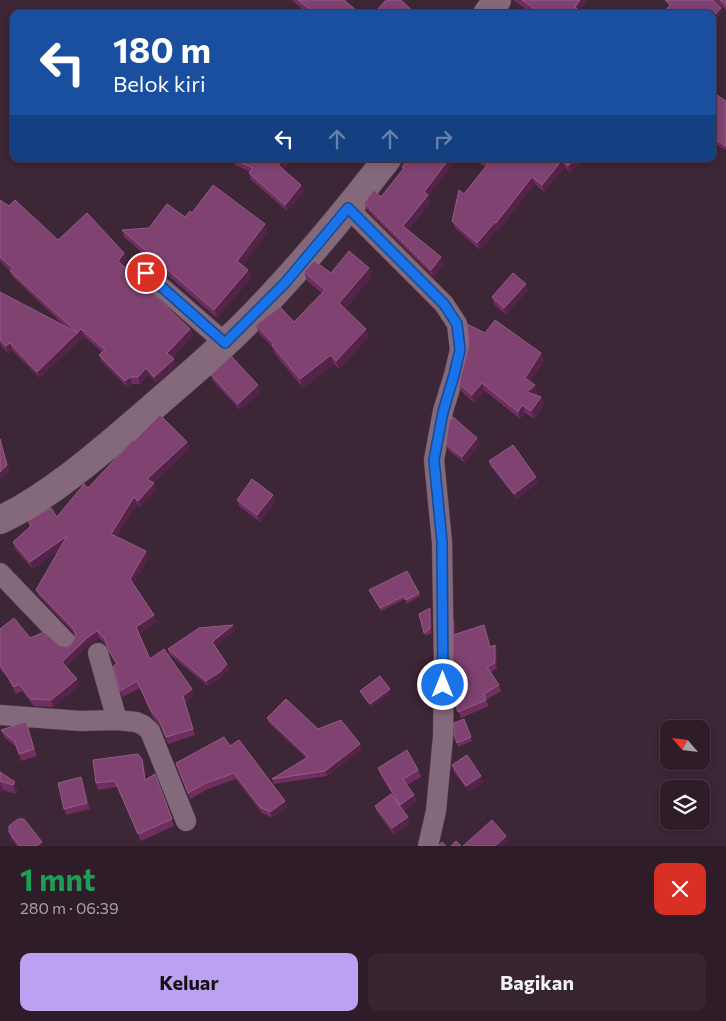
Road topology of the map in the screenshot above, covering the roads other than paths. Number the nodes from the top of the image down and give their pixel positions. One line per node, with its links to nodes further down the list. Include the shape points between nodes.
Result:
1 (384, 162): 2 (street)
2 (348, 208): 4 (street, via 285,283); 12 (street, via 444,304 457,324 460,350 434,460 442,542 443,717 436,811)
3 (146, 273): 4 (street)
4 (225, 343): 5 (street, via 84,465 45,494)
5 (0, 520)
6 (0, 573): 7 (street)
7 (66, 642)
8 (98, 654): 10 (street)
9 (0, 716): 10 (street)
10 (117, 720): 11 (street, via 136,722 150,731)
11 (186, 821)
12 (428, 846)

